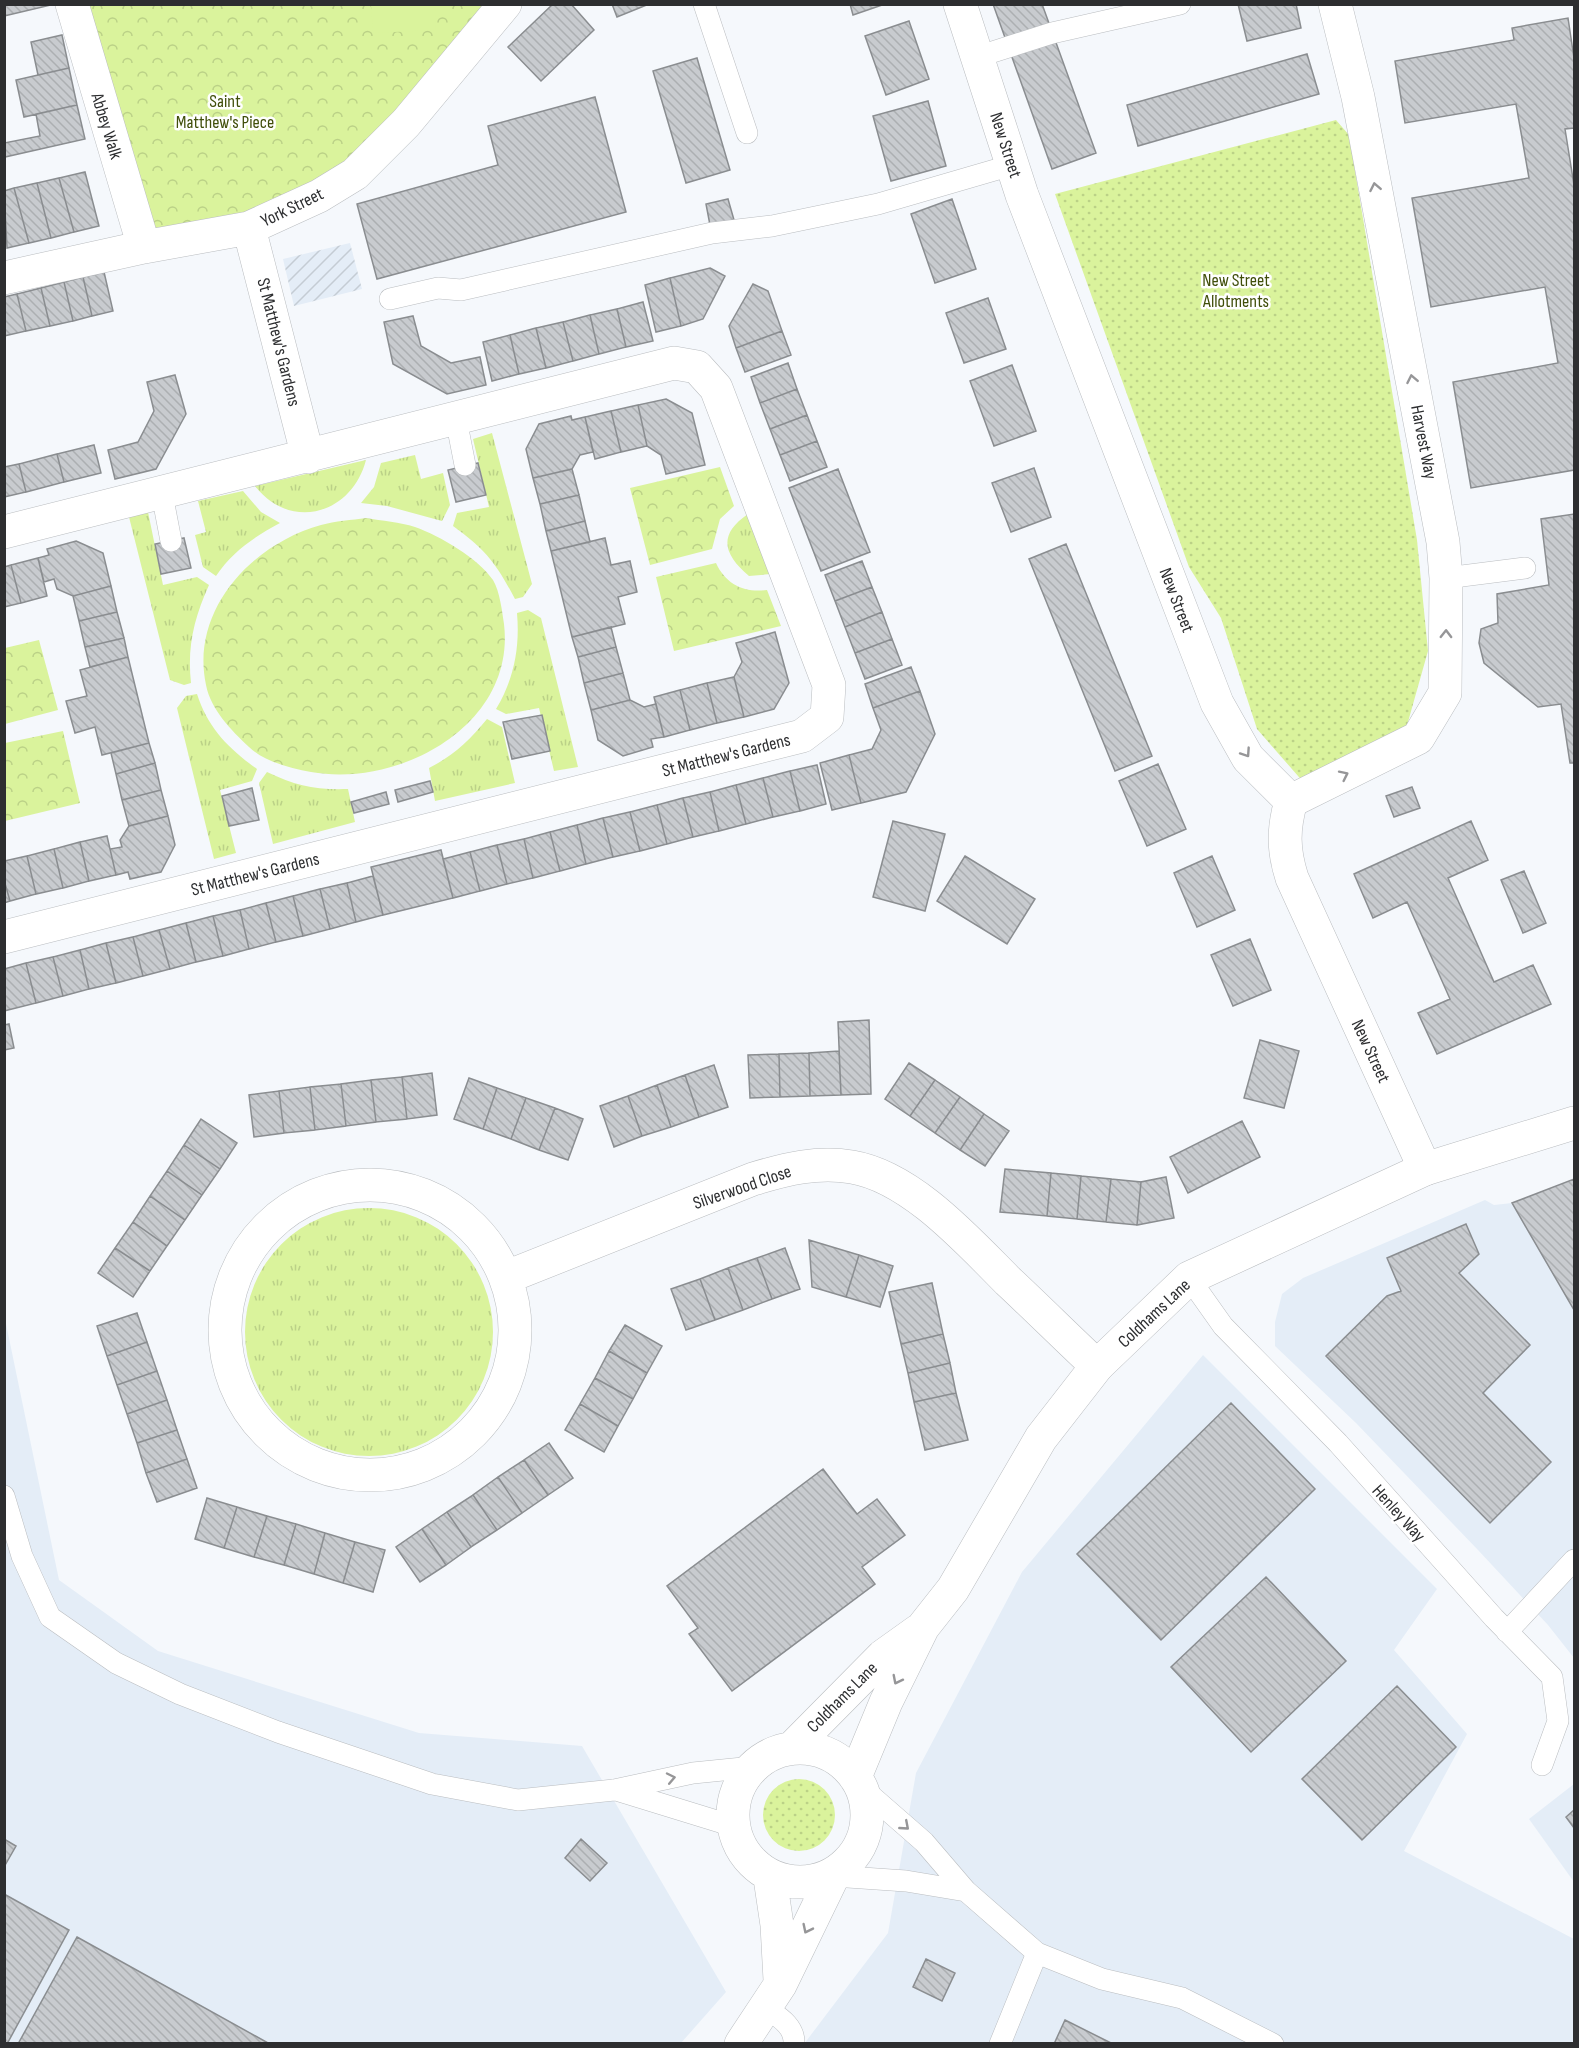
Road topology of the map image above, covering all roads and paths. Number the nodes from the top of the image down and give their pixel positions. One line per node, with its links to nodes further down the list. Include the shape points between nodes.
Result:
1 (72, 4): 11 (street, Abbey Walk)
2 (505, 4): 10 (street, York Street, via 406,123 354,174 319,196)
3 (704, 4): 8 (lane)
4 (960, 4): 7 (street, New Street)
5 (1180, 4): 7 (lane, via 1052,33)
6 (1335, 4): 21 (street, Harvest Way, one-way to 6, via 1443,542 1358,97)
7 (977, 57): 9 (street, New Street)
8 (747, 133)
9 (1012, 165): 13 (lane, via 878,204 772,226 712,233 461,290 438,288); 22 (street, New Street, one-way to 22, via 1217,703 1248,758)
10 (249, 228): 11 (street, York Street); 15 (street, St Matthew's Gardens)
11 (144, 247): 12 (street, York Street)
12 (4, 278)
13 (390, 299)
14 (456, 419): 15 (street, St Matthew's Gardens); 16 (lane); 23 (street, St Matthew's Gardens, via 674,363 697,367 716,388 829,685 827,717 802,736)
15 (308, 457): 17 (street, St Matthew's Gardens)
16 (465, 465)
17 (162, 494): 18 (street, St Matthew's Gardens); 19 (lane)
18 (4, 532)
19 (171, 541)
20 (1525, 568): 21 (lane)
21 (1446, 578): 22 (street, Harvest Way, one-way to 21, via 1418,738 1445,693)
22 (1291, 801): 25 (street, New Street, via 1284,852 1292,878)
23 (4, 938)
24 (1575, 1124): 25 (street, Coldhams Lane)
25 (1425, 1169): 27 (street, Coldhams Lane)
26 (507, 1277): 26 (street, via 516,1326 510,1375 487,1419 459,1446 407,1473 357,1477 310,1464 269,1437 240,1397 225,1352 225,1305 242,1260 271,1222 310,1196 356,1184 403,1187 447,1205 483,1236); 28 (street, Silverwood Close, via 753,1179 820,1164 853,1167 884,1177 928,1206)
27 (1189, 1278): 28 (street, Coldhams Lane); 32 (lane, Henley Way, via 1223,1326 1338,1443)
28 (1097, 1366): 31 (street, Coldhams Lane, via 1041,1438 953,1589)
29 (4, 1496): 37 (lane, via 22,1556 50,1617 116,1663 180,1694 432,1784 518,1800)
30 (1575, 1560): 32 (lane)
31 (923, 1627): 33 (street, Coldhams Lane, via 883,1656); 36 (street, Coldhams Lane, one-way to 36, via 886,1702)
32 (1507, 1632): 34 (lane, Henley Way, via 1552,1677 1558,1721)
33 (792, 1748): 35 (street, via 773,1753); 36 (street, via 824,1753 838,1760)
34 (1542, 1765)
35 (753, 1767): 37 (lane, one-way to 35, via 693,1773); 38 (street, via 736,1797)
36 (858, 1782): 39 (street, via 867,1821 861,1843); 41 (lane, one-way to 41, via 924,1842)
37 (614, 1790): 38 (lane)
38 (733, 1826): 40 (street, via 749,1858)
39 (833, 1876): 40 (street, via 788,1882); 41 (lane, via 906,1881); 43 (street, one-way to 43)
40 (770, 1878): 43 (street, via 777,1925)
41 (966, 1891): 42 (lane)
42 (1037, 1953): 46 (lane); 47 (lane, via 1102,1979 1182,1998)
43 (773, 1996): 44 (street); 45 (lane)
44 (741, 2043)
45 (794, 2043)
46 (1000, 2043)
47 (1273, 2043)

